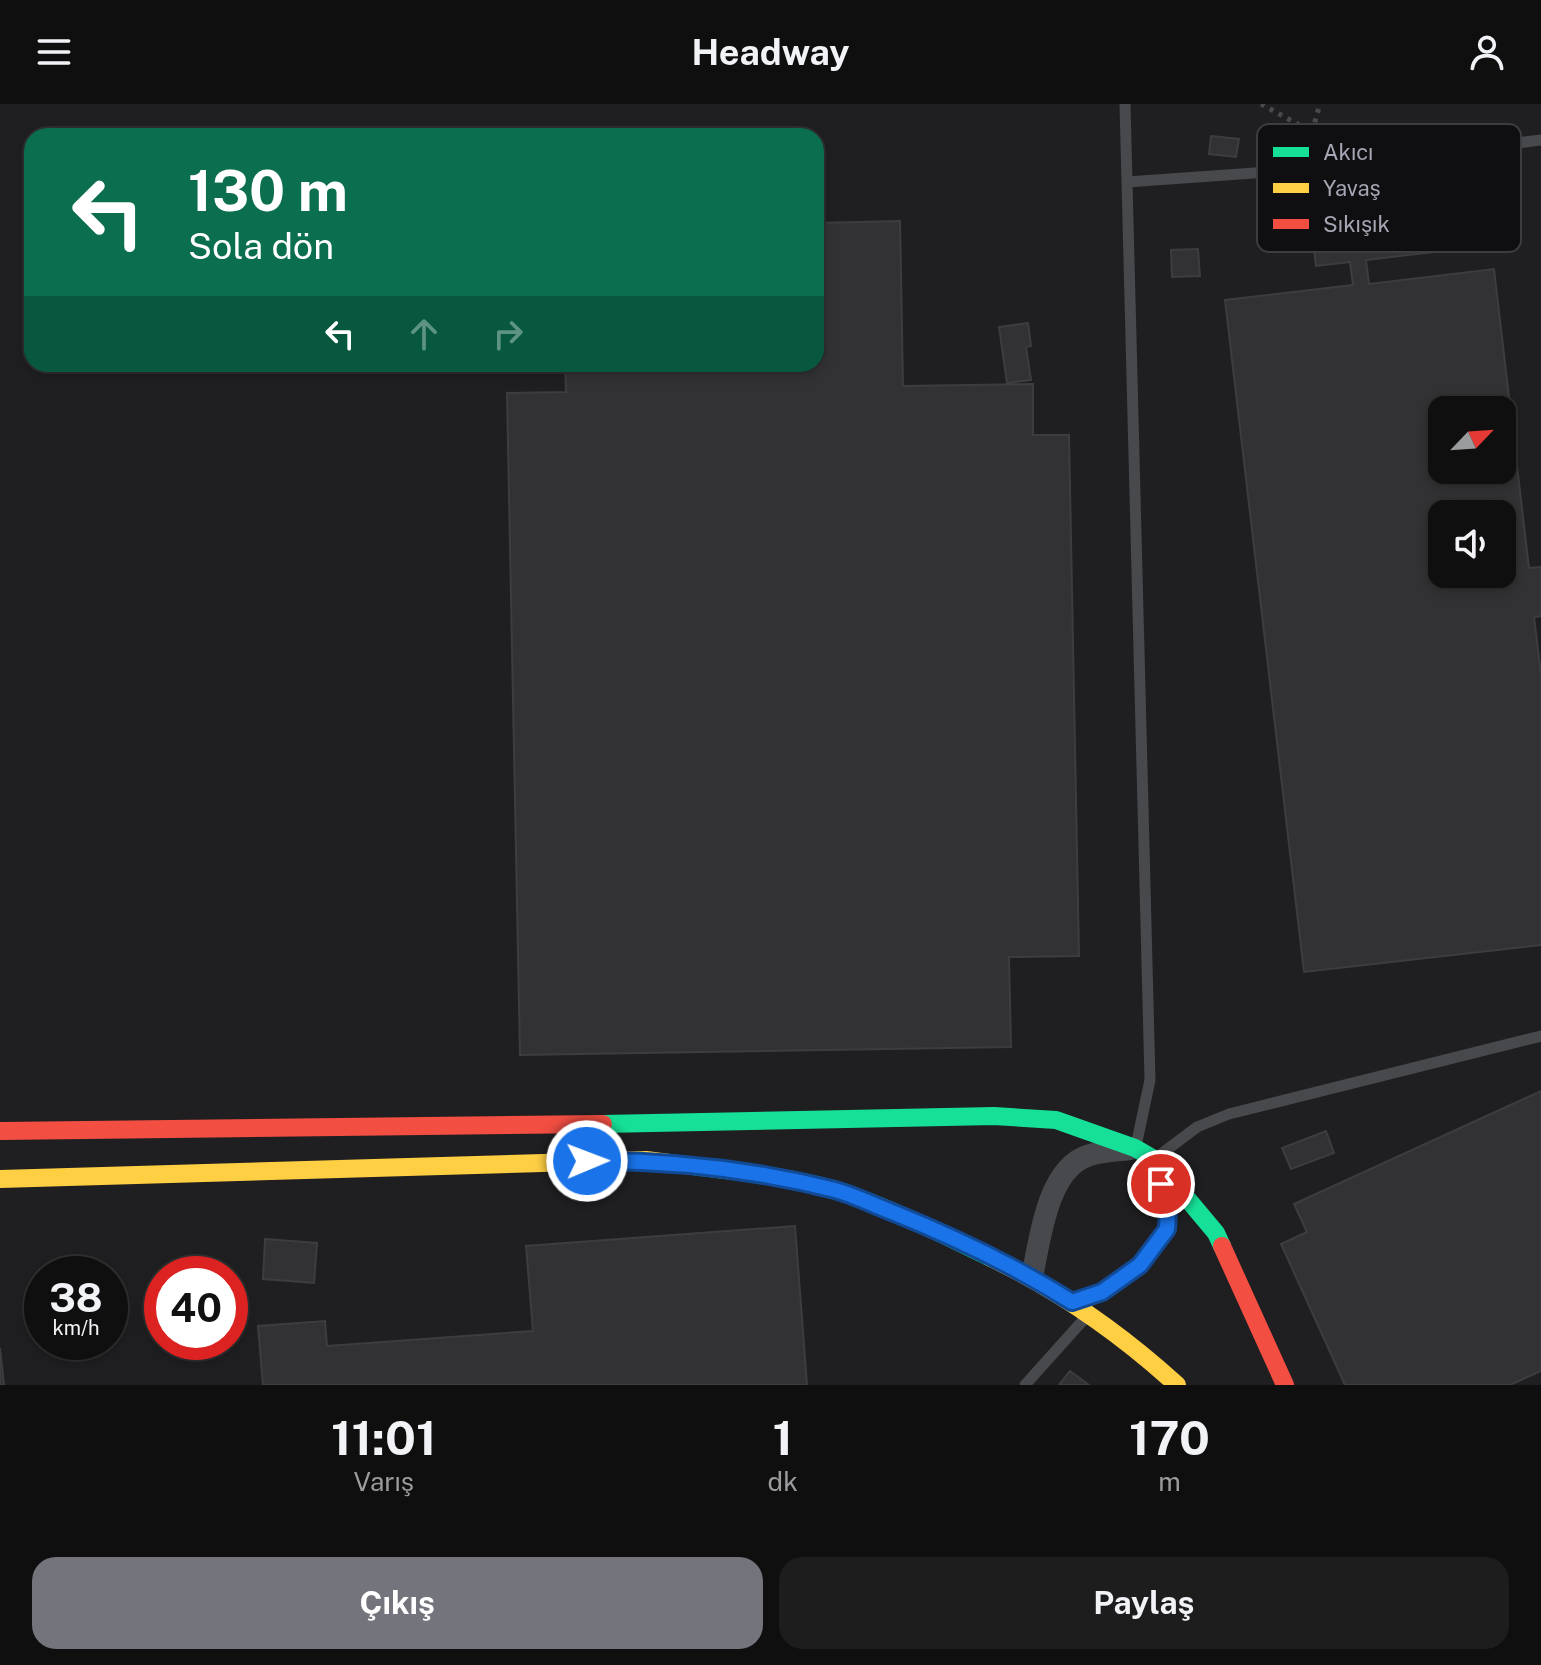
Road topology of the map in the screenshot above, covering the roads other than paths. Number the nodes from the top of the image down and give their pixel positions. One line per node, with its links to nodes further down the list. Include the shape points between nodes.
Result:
1 (1125, 104): 5 (lane)
2 (1541, 140): 3 (lane)
3 (1521, 142)
4 (1257, 173): 5 (lane)
5 (1127, 182): 8 (lane, via 1150,1080)
6 (1541, 1036): 8 (lane, via 1229,1114)
7 (0, 1131): 8 (street, via 994,1116 1056,1120)
8 (1144, 1153): 10 (street, via 1085,1156 1058,1179); 11 (street, via 1168,1208 1167,1229 1140,1265 1102,1292); 15 (street, via 1216,1233)
9 (0, 1179): 10 (street, via 646,1160 838,1191)
10 (1032, 1277): 11 (street)
11 (1072, 1302): 12 (street)
12 (1089, 1314): 13 (lane); 14 (street)
13 (1025, 1385)
14 (1177, 1385)
15 (1285, 1385)

